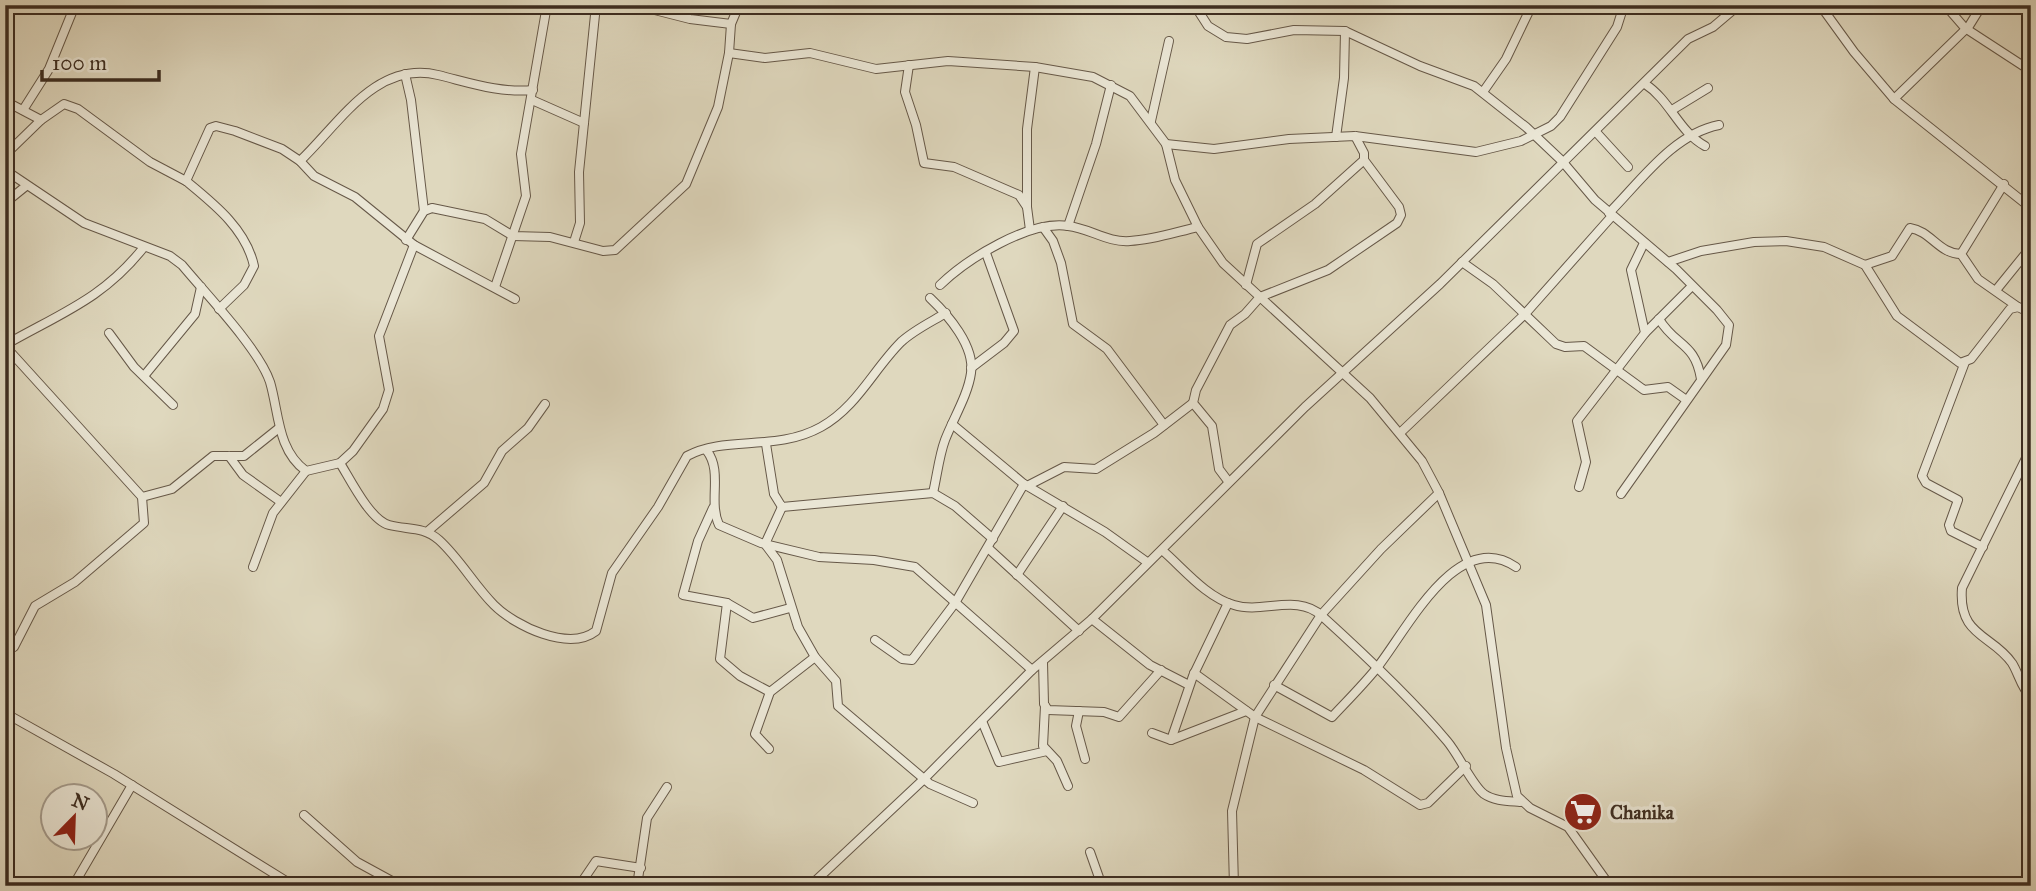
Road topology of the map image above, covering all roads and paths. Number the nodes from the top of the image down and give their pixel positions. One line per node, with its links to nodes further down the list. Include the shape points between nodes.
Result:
1 (547, 5): 26 (street)
2 (596, 5): 33 (street)
3 (635, 5): 13 (street)
4 (739, 5): 13 (street)
5 (1199, 5): 15 (street, via 1208,26 1235,39 1294,30)
6 (1532, 5): 25 (street, via 1506,59)
7 (1624, 5): 36 (street, via 1618,27 1560,117)
8 (1739, 5): 22 (street, via 1713,27 1689,39)
9 (1820, 5): 27 (street)
10 (1945, 5): 14 (street)
11 (1982, 5): 14 (street)
12 (73, 10): 29 (street, via 49,69)
13 (731, 24): 17 (street)
14 (1965, 28): 20 (street); 27 (street)
15 (1345, 31): 25 (street); 38 (street)
16 (1168, 41): 32 (street)
17 (729, 52): 18 (street, via 765,58 810,53 876,69); 62 (street, via 718,107 686,184 615,250)
18 (909, 65): 19 (street, via 948,61); 52 (street, via 905,93 924,163 963,170 1019,195)
19 (1035, 67): 23 (street, via 1093,77); 52 (street, via 1027,129)
20 (2031, 71)
21 (405, 74): 26 (street, via 428,73); 44 (street, via 366,92); 54 (street)
22 (1645, 84): 30 (street); 35 (street)
23 (1111, 85): 32 (street, via 1130,96); 56 (street)
24 (1708, 88): 30 (street)
25 (1483, 92): 36 (street)
26 (533, 95): 33 (street); 60 (street, via 520,161 526,196)
27 (1894, 99): 49 (street)
28 (5, 101): 29 (street)
29 (23, 110): 31 (street)
30 (1672, 110): 37 (street)
31 (41, 120): 42 (street); 48 (street, via 56,107 71,106 150,162)
32 (1151, 121): 40 (street)
33 (584, 123): 62 (street, via 580,223)
34 (1719, 125): 37 (street)
35 (1596, 132): 45 (street); 46 (street)
36 (1534, 135): 39 (street, via 1476,152); 45 (street)
37 (1690, 135): 41 (street); 55 (street, via 1650,166)
38 (1336, 136): 39 (street); 40 (street, via 1214,149)
39 (1354, 136): 43 (street)
40 (1166, 144): 58 (street, via 1175,180)
41 (1705, 146)
42 (5, 155)
43 (1364, 160): 73 (street, via 1315,204 1257,244); 78 (street, via 1399,208 1397,223 1328,270)
44 (300, 161): 48 (street, via 282,149 216,126 206,132); 61 (street, via 314,176 366,205)
45 (1562, 161): 55 (street); 69 (street)
46 (1629, 167)
47 (5, 170): 50 (street)
48 (186, 181): 82 (street, via 227,217 252,257 254,267 244,285)
49 (2004, 184): 53 (street); 68 (street)
50 (26, 186): 51 (street); 65 (street, via 84,223)
51 (5, 203)
52 (1027, 207): 59 (street)
53 (2031, 208)
54 (424, 211): 60 (street, via 438,209 485,219); 61 (street)
55 (1611, 214): 63 (street); 85 (street)
56 (1068, 226): 57 (street); 58 (street, via 1129,242)
57 (1043, 227): 59 (street); 101 (street, via 1060,263 1073,324 1107,349)
58 (1198, 227): 73 (street, via 1223,263)
59 (1030, 230): 67 (street)
60 (513, 236): 62 (street); 76 (street)
61 (406, 240): 64 (street)
62 (575, 242)
63 (1644, 243): 70 (street); 88 (street, via 1631,270)
64 (414, 245): 76 (street); 108 (street, via 379,337 388,380 387,400)
65 (144, 247): 75 (street, via 180,262); 89 (street, via 99,293)
66 (2031, 247): 77 (street)
67 (986, 253): 72 (street, via 958,267); 91 (street, via 1014,331)
68 (1961, 254): 71 (street, via 1948,252 1910,228 1892,256); 77 (street, via 1978,279)
69 (1462, 262): 85 (street); 93 (street)
70 (1668, 262): 71 (street, via 1701,251 1772,240 1824,247); 74 (street)
71 (1865, 265): 90 (street, via 1896,316 1952,359)
72 (940, 285)
73 (1246, 285): 78 (street)
74 (1692, 286): 86 (street); 95 (street, via 1729,325 1726,345)
75 (201, 287): 82 (street); 94 (street, via 190,321)
76 (495, 287): 80 (street)
77 (1997, 289): 81 (street)
78 (1260, 297): 93 (street); 97 (street, via 1230,325)
79 (930, 298): 83 (street)
80 (515, 299)
81 (2018, 307): 84 (street); 90 (street, via 2002,316)
82 (219, 309): 102 (street, via 261,361)
83 (946, 313): 91 (street, via 961,337); 104 (street, via 900,343 842,413 795,439)
84 (2031, 313)
85 (1525, 314): 92 (street, via 1556,344 1584,345); 103 (street)
86 (1659, 320): 88 (street); 95 (street, via 1696,356)
87 (109, 333): 94 (street)
88 (1645, 333): 92 (street)
89 (5, 345): 116 (street)
90 (1965, 362): 124 (street, via 1922,476 1926,484 1958,500 1951,531)
91 (971, 368): 100 (street)
92 (1618, 369): 96 (street, via 1644,390 1668,387); 112 (street, via 1577,421 1586,461)
93 (1343, 374): 103 (street); 110 (street)
94 (144, 376): 99 (street)
95 (1701, 379): 96 (street)
96 (1685, 399): 115 (street)
97 (1193, 403): 101 (street); 110 (street, via 1212,426 1219,469)
98 (545, 404): 121 (street, via 528,428 502,451 478,489)
99 (173, 405)
100 (952, 424): 111 (street); 113 (street, via 943,443)
101 (1164, 425): 111 (street, via 1096,469 1064,467)
102 (279, 428): 107 (street, via 248,454); 109 (street)
103 (1400, 433): 114 (street)
104 (766, 444): 106 (street); 119 (street, via 774,494)
105 (2031, 449): 124 (street)
106 (706, 451): 120 (street, via 713,463); 121 (street, via 695,452 681,462 657,507 617,563 604,593 596,631 584,638 551,635 502,612)
107 (229, 456): 116 (street, via 213,456 172,489); 117 (street, via 243,475)
108 (340, 463): 109 (street); 121 (street, via 381,522)
109 (306, 471): 117 (street)
110 (1228, 481): 126 (street)
111 (1025, 485): 118 (street); 122 (street)
112 (1579, 487)
113 (933, 493): 119 (street); 122 (street, via 956,506)
114 (1439, 493): 128 (street); 136 (street)
115 (1621, 494)
116 (142, 497): 140 (street, via 144,523 75,582 35,606 15,647)
117 (281, 502): 130 (street, via 265,529)
118 (1063, 506): 127 (street); 131 (street)
119 (782, 507): 123 (street)
120 (713, 508): 123 (street, via 719,525); 132 (street, via 682,593 688,598)
121 (428, 531)
122 (993, 539): 125 (street)
123 (765, 544): 133 (street, via 819,557 915,567); 135 (street, via 776,560)
124 (1983, 547): 150 (street, via 1962,588 1964,611 1982,639 2011,663)
125 (988, 548): 131 (street); 133 (street)
126 (1162, 550): 127 (street); 134 (street, via 1212,595)
127 (1147, 562): 137 (street)
128 (1467, 562): 129 (street, via 1502,558); 143 (street, via 1425,600); 167 (street, via 1486,605 1506,748)
129 (1516, 567)
130 (253, 568)
131 (1017, 575): 138 (street)
132 (727, 603): 135 (street, via 757,618); 149 (street, via 720,659)
133 (956, 603): 139 (street, via 912,660 902,659); 144 (street)
134 (1228, 603): 136 (street, via 1244,608 1287,603); 146 (street)
135 (790, 608): 141 (street)
136 (1321, 615): 143 (street); 148 (street)
137 (1092, 619): 138 (street); 145 (street)
138 (1079, 631): 142 (street)
139 (876, 640)
140 (5, 651)
141 (814, 657): 149 (street); 163 (street, via 836,681 841,709)
142 (1043, 662): 144 (street); 151 (street)
143 (1376, 669): 148 (street, via 1332,717); 162 (street)
144 (1032, 670): 156 (street)
145 (1161, 670): 147 (street); 152 (street, via 1121,717)
146 (1194, 673): 147 (street); 153 (street)
147 (1189, 685): 158 (street)
148 (1274, 685): 155 (street)
149 (770, 692): 159 (street, via 755,734)
150 (2031, 697)
151 (1045, 706): 152 (street, via 1054,712); 160 (street, via 1041,740)
152 (1079, 711): 161 (street, via 1076,726)
153 (1246, 711): 155 (street); 158 (street)
154 (5, 713): 164 (street)
155 (1255, 717): 162 (street, via 1364,770 1420,805); 179 (street, via 1232,811)
156 (982, 721): 160 (street, via 999,762); 163 (street)
157 (1152, 733): 158 (street)
158 (1171, 740)
159 (769, 749)
160 (1047, 751): 165 (street)
161 (1085, 759)
162 (1466, 766): 167 (street, via 1481,792)
163 (924, 779): 168 (street); 177 (street)
164 (132, 785): 172 (street); 173 (street)
165 (1068, 786)
166 (667, 787): 171 (street, via 647,818)
167 (1520, 802): 180 (street, via 1568,827)
168 (973, 803)
169 (304, 815): 174 (street, via 357,862)
170 (1090, 852): 178 (street)
171 (640, 869): 175 (street, via 596,861); 176 (street)
172 (73, 886)
173 (293, 886)
174 (401, 886)
175 (579, 886)
176 (637, 886)
177 (810, 886)
178 (1101, 886)
179 (1234, 886)
180 (1610, 886)

